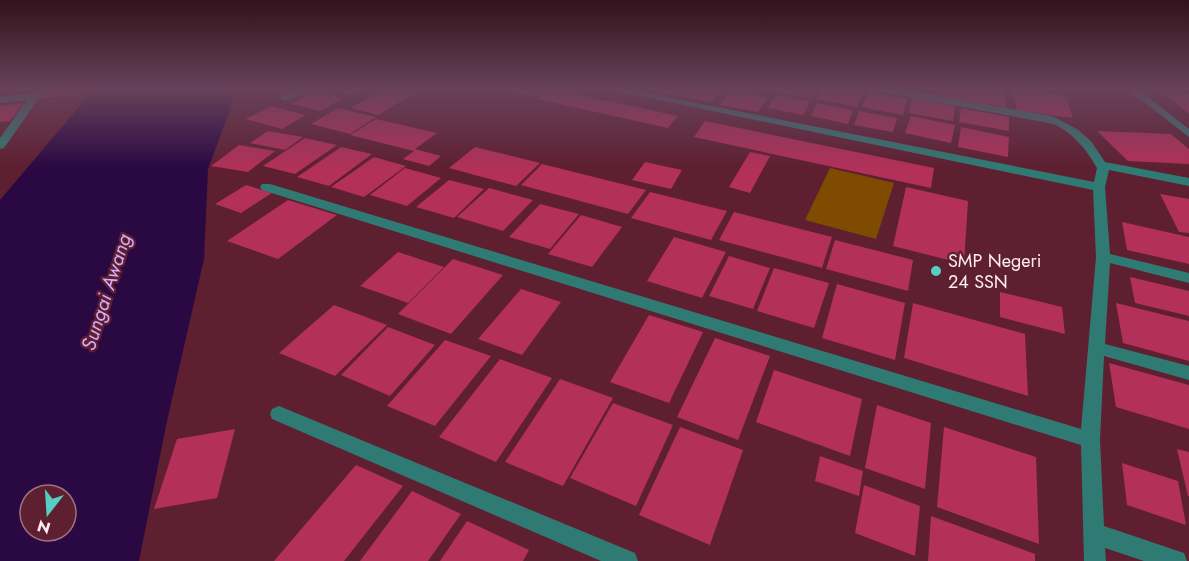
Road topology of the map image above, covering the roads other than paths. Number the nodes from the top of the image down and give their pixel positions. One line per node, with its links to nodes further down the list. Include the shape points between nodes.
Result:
1 (23, 115): 6 (street)
2 (742, 115): 10 (street)
3 (1032, 115): 7 (street, via 1073,128)
4 (1165, 115): 5 (street)
5 (1189, 134)
6 (0, 146)
7 (1101, 165): 8 (street); 10 (street)
8 (1189, 182)
9 (266, 187): 16 (street)
10 (1099, 187): 11 (street)
11 (1103, 257): 12 (street); 13 (street)
12 (1189, 278)
13 (1096, 348): 14 (street); 16 (street)
14 (1189, 373)
15 (279, 414): 18 (street)
16 (1090, 440): 17 (street)
17 (1093, 533): 19 (street); 20 (street)
18 (627, 561)
19 (1095, 561)
20 (1176, 561)

